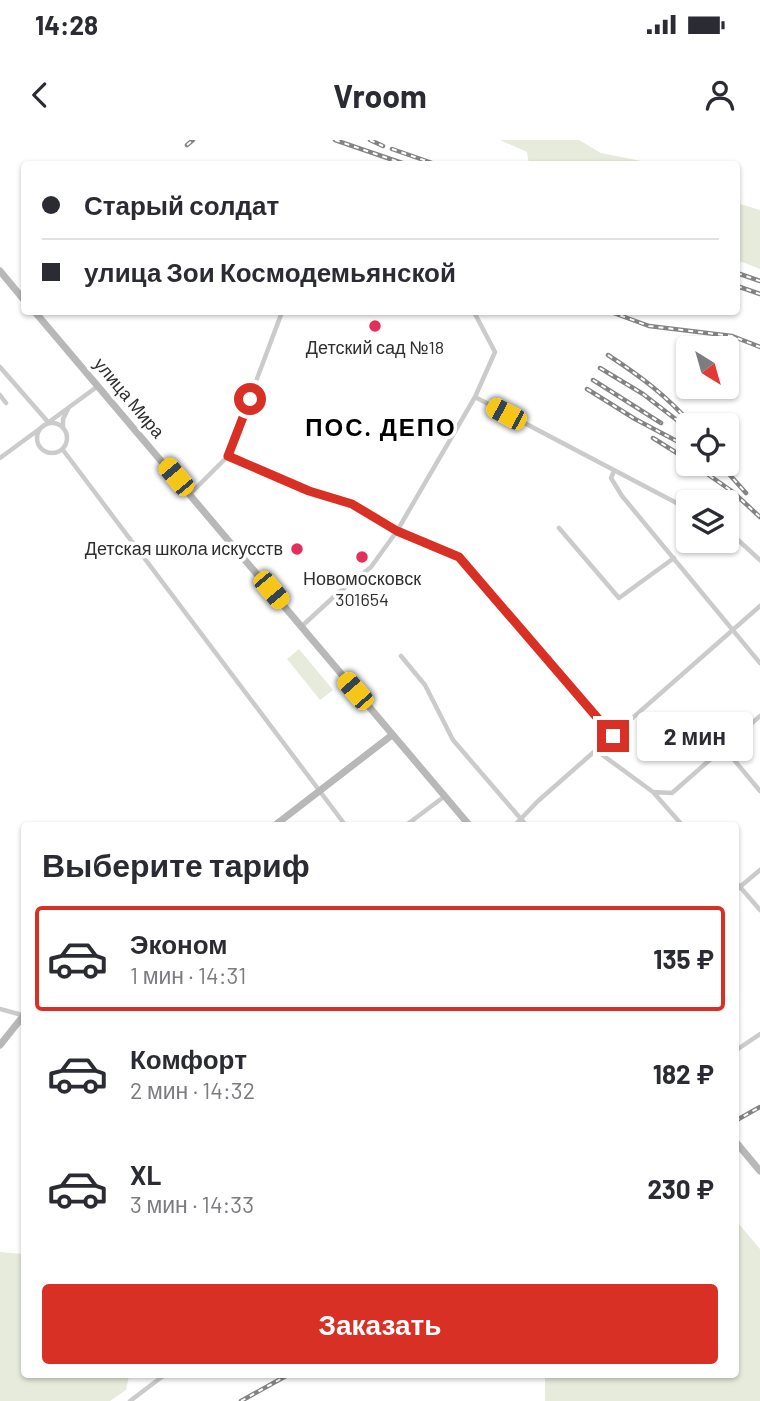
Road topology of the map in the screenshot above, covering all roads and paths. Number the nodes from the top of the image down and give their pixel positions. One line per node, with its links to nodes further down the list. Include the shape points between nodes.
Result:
1 (0, 271): 2 (main road)
2 (21, 296)
3 (38, 315): 7 (main road, улица Мира)
4 (281, 315): 18 (street)
5 (476, 315): 9 (street, via 495,352)
6 (0, 367): 12 (street)
7 (98, 385): 11 (street); 21 (main road, улица Мира)
8 (0, 395): 10 (street)
9 (475, 397): 20 (street); 24 (street)
10 (6, 403)
11 (68, 407): 12 (street); 14 (street)
12 (48, 422): 13 (street)
13 (41, 426): 14 (street, via 54,423); 15 (street); 16 (street)
14 (63, 428): 17 (street, via 67,440)
15 (25, 439): 16 (street); 19 (street)
16 (40, 448): 17 (street, via 50,453)
17 (63, 450): 38 (street)
18 (228, 456): 21 (street); 24 (street, via 352,504)
19 (0, 458)
20 (614, 471): 22 (street); 26 (street, via 614,485)
21 (190, 494): 29 (main road, улица Мира)
22 (676, 503)
23 (559, 527): 26 (street, via 619,598)
24 (397, 531): 29 (street, via 371,567); 35 (street, via 459,557)
25 (739, 541): 27 (street)
26 (674, 558): 30 (street)
27 (760, 560)
28 (760, 606): 30 (street)
29 (301, 626): 34 (main road, улица Мира)
30 (733, 632): 32 (street); 35 (street)
31 (401, 656): 42 (street, via 425,685 453,740)
32 (760, 663)
33 (760, 716): 36 (street)
34 (392, 734): 38 (main road); 41 (main road, улица Мира)
35 (613, 736): 37 (street)
36 (725, 749): 39 (street); 40 (street, via 672,793)
37 (597, 751): 40 (street); 42 (street)
38 (320, 791): 43 (main road); 44 (street)
39 (760, 791)
40 (653, 792): 48 (street)
41 (445, 796): 45 (street); 46 (main road, улица Мира)
42 (522, 820): 47 (street)
43 (279, 822)
44 (343, 822)
45 (410, 822)
46 (467, 822)
47 (519, 822)
48 (679, 822)
49 (760, 870): 50 (street)
50 (740, 887): 51 (street)
51 (760, 909)
52 (0, 1009): 53 (street)
53 (21, 1014)
54 (21, 1019): 56 (main road)
55 (760, 1034): 57 (street)
56 (0, 1045)
57 (739, 1048)
58 (739, 1146): 59 (main road)
59 (760, 1171)
60 (160, 1378): 61 (street)
61 (130, 1401)

